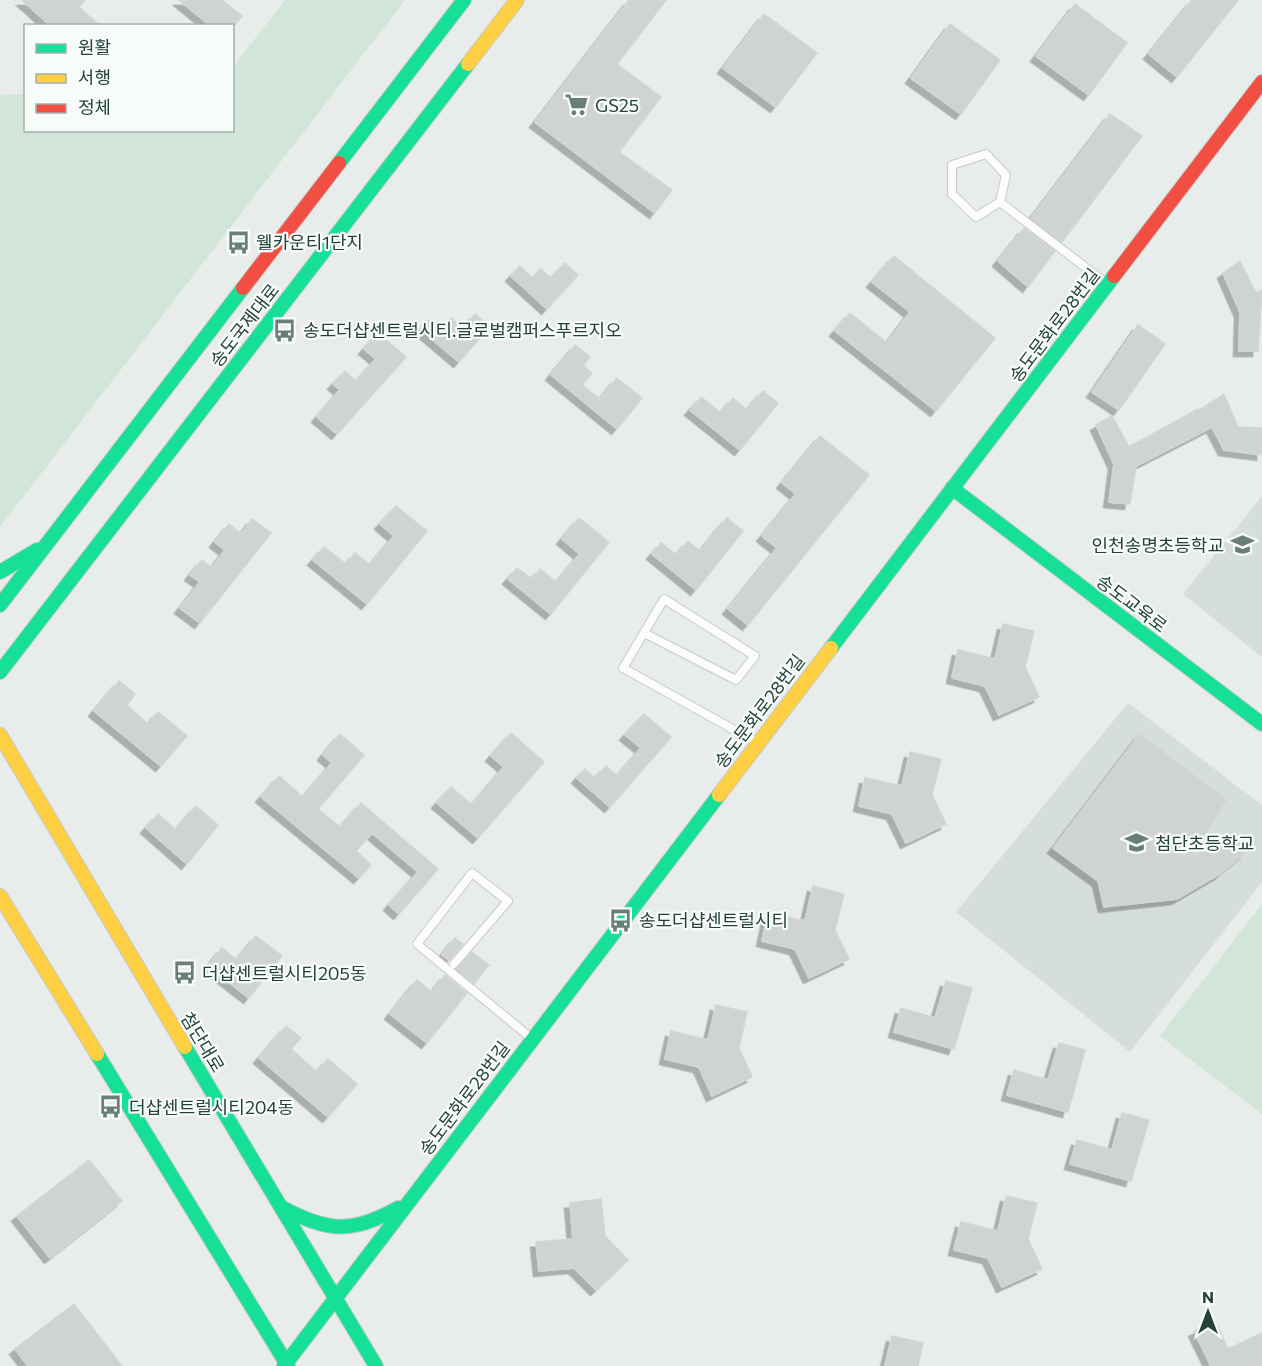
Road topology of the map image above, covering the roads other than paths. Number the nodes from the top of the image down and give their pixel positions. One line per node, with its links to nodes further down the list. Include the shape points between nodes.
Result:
1 (464, 0): 7 (main road, 송도국제대로)
2 (517, 0): 11 (main road, 송도국제대로)
3 (1262, 82): 5 (main road, 송도문화로28번길)
4 (1000, 202): 4 (lane, via 1006,175 986,154 952,165 952,194 976,217); 5 (lane)
5 (1108, 284): 6 (main road, 송도문화로28번길)
6 (952, 488): 12 (main road, 송도교육로); 14 (main road, 송도문화로28번길)
7 (46, 545): 8 (main road); 9 (main road, 송도국제대로)
8 (0, 572)
9 (0, 605)
10 (644, 633): 10 (lane, via 664,598 755,656 736,680); 14 (lane, via 623,668)
11 (0, 672)
12 (1262, 724)
13 (0, 735): 19 (main road, 첨단대로)
14 (758, 742): 17 (main road, 송도문화로28번길)
15 (0, 896): 21 (main road)
16 (454, 964): 17 (lane, via 508,901 472,873 417,944)
17 (532, 1039): 18 (main road, 송도문화로28번길)
18 (407, 1203): 19 (main road, via 379,1220 352,1229 326,1228); 20 (main road, 송도문화로28번길)
19 (279, 1205): 20 (main road, 첨단대로)
20 (334, 1298): 21 (main road, 송도문화로28번길); 22 (main road, 첨단대로)
21 (286, 1365)
22 (376, 1366)

